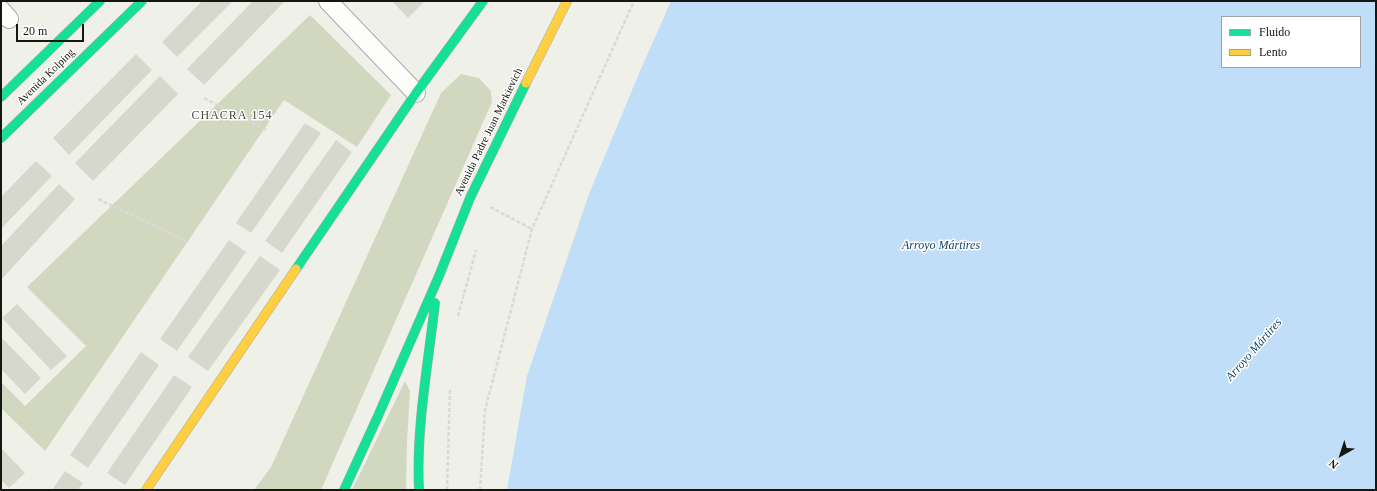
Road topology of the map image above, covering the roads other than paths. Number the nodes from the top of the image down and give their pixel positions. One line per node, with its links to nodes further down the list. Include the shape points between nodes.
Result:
1 (100, 1): 7 (street, Avenida Kolping)
2 (142, 1): 8 (street, Avenida Kolping)
3 (328, 1): 6 (street)
4 (483, 1): 6 (street)
5 (567, 1): 9 (street, Avenida Padre Juan Markievich, via 470,198)
6 (416, 93): 10 (street)
7 (1, 97)
8 (1, 138)
9 (439, 276): 11 (street, Avenida Padre Juan Markievich); 12 (street, Avenida Padre Juan Markievich, via 421,423)
10 (146, 490)
11 (344, 490)
12 (419, 490)

